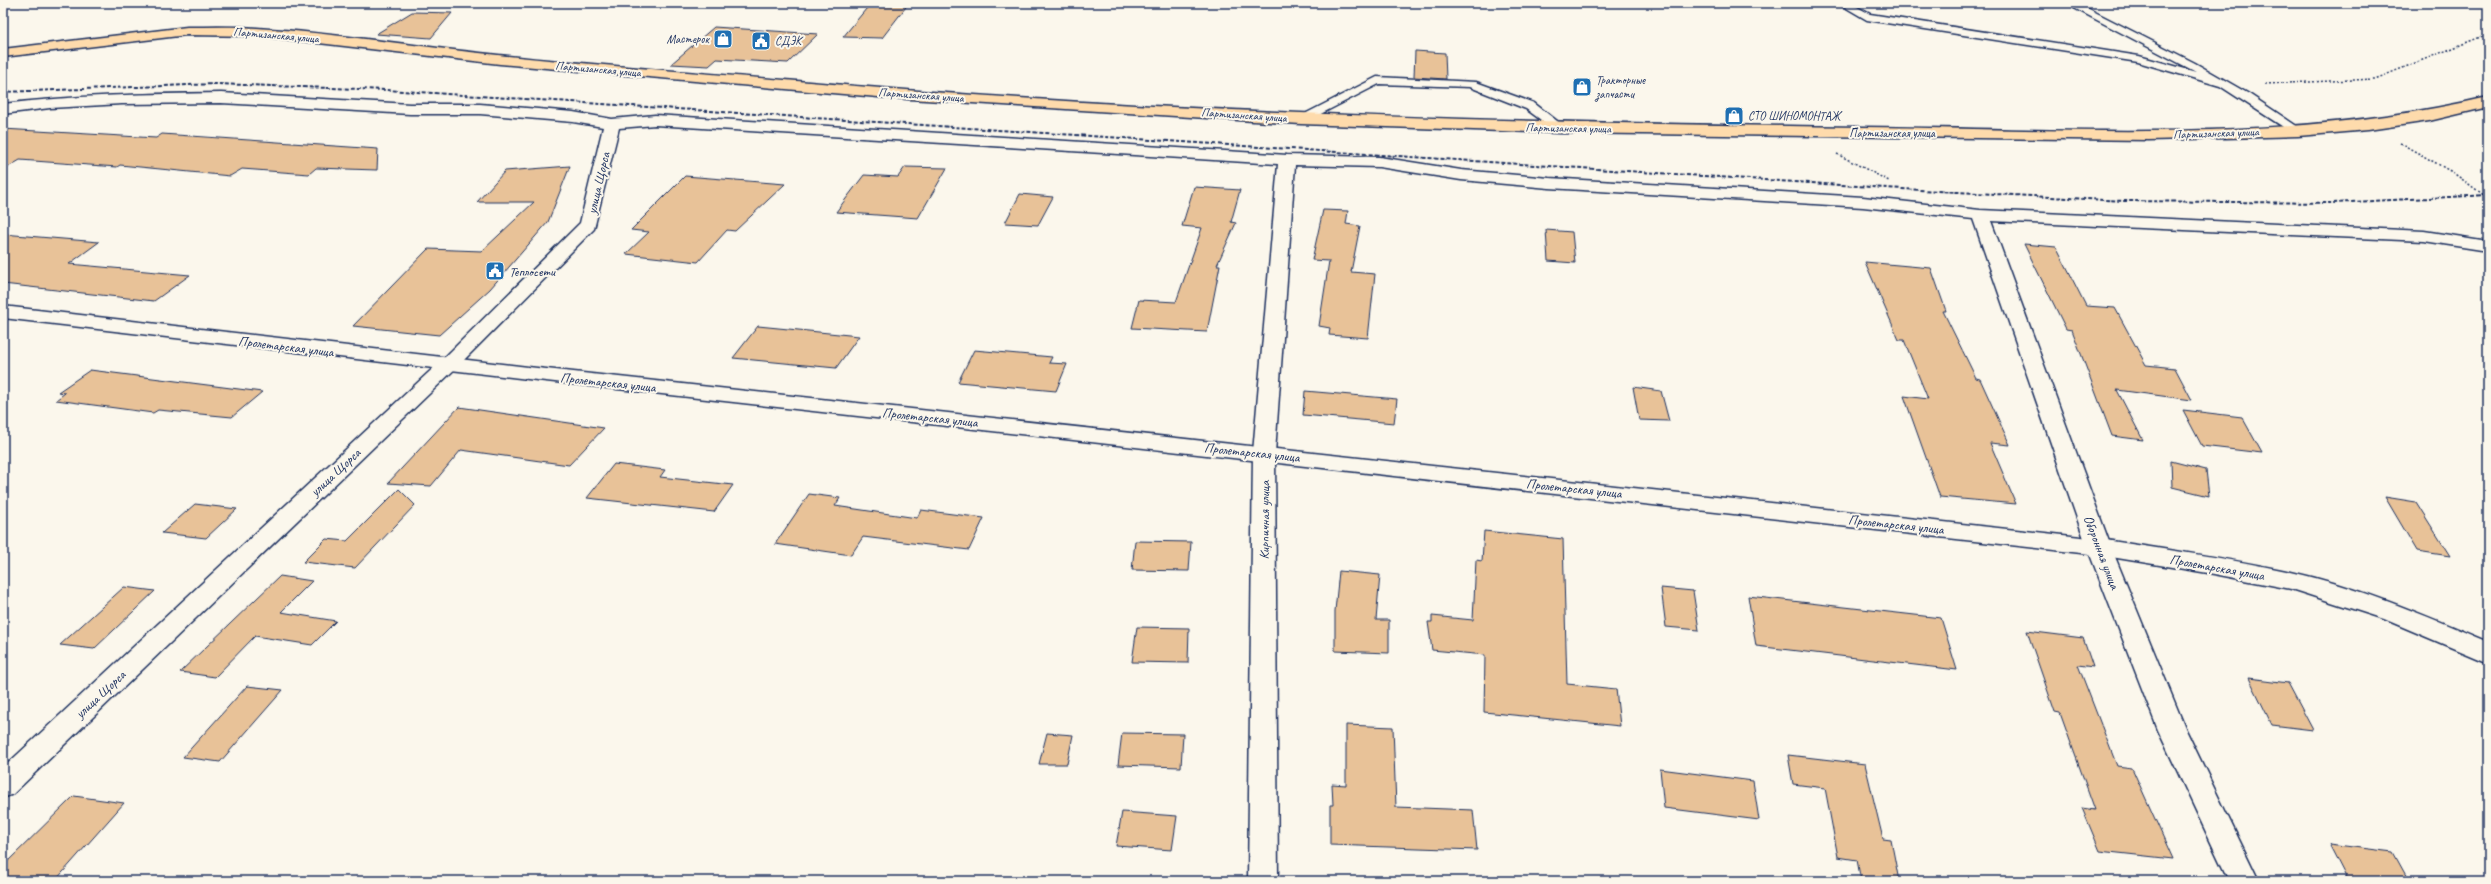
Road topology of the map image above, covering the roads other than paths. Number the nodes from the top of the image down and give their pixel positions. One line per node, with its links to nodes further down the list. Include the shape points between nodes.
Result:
1 (1843, 3): 4 (lane, via 1868,17 2139,59)
2 (2080, 8): 4 (lane, via 2188,62)
3 (3, 53): 7 (main road, Партизанская улица, via 187,31 258,32 500,60 878,92)
4 (2219, 83): 10 (lane, via 2245,96)
5 (2488, 102): 10 (main road, Партизанская улица, via 2429,116 2368,125)
6 (3, 109): 8 (street, via 50,103 122,99 221,98 410,109 480,109 573,117)
7 (1301, 118): 9 (main road, Партизанская улица); 9 (lane, via 1352,91 1377,80 1385,80 1472,84 1530,106)
8 (612, 124): 11 (street, via 655,120); 15 (street, улица Щорса, via 588,225)
9 (1560, 128): 10 (main road, Партизанская улица, via 2141,135)
10 (2298, 131)
11 (1287, 160): 12 (street, via 1378,162 1461,175 1549,183 1863,202); 16 (street, Кирпичная улица)
12 (1980, 215): 13 (street, via 2424,236); 17 (street, Оборонная улица)
13 (2488, 246)
14 (3, 312): 15 (street, Пролетарская улица)
15 (449, 364): 16 (street, Пролетарская улица); 19 (street, улица Щорса)
16 (1264, 453): 17 (street, Пролетарская улица); 20 (street, Кирпичная улица)
17 (2099, 547): 18 (street, Пролетарская улица, via 2214,565 2292,581 2393,612); 21 (street, Оборонная улица, via 2172,730)
18 (2488, 654)
19 (3, 786)
20 (1263, 881)
21 (2244, 881)

